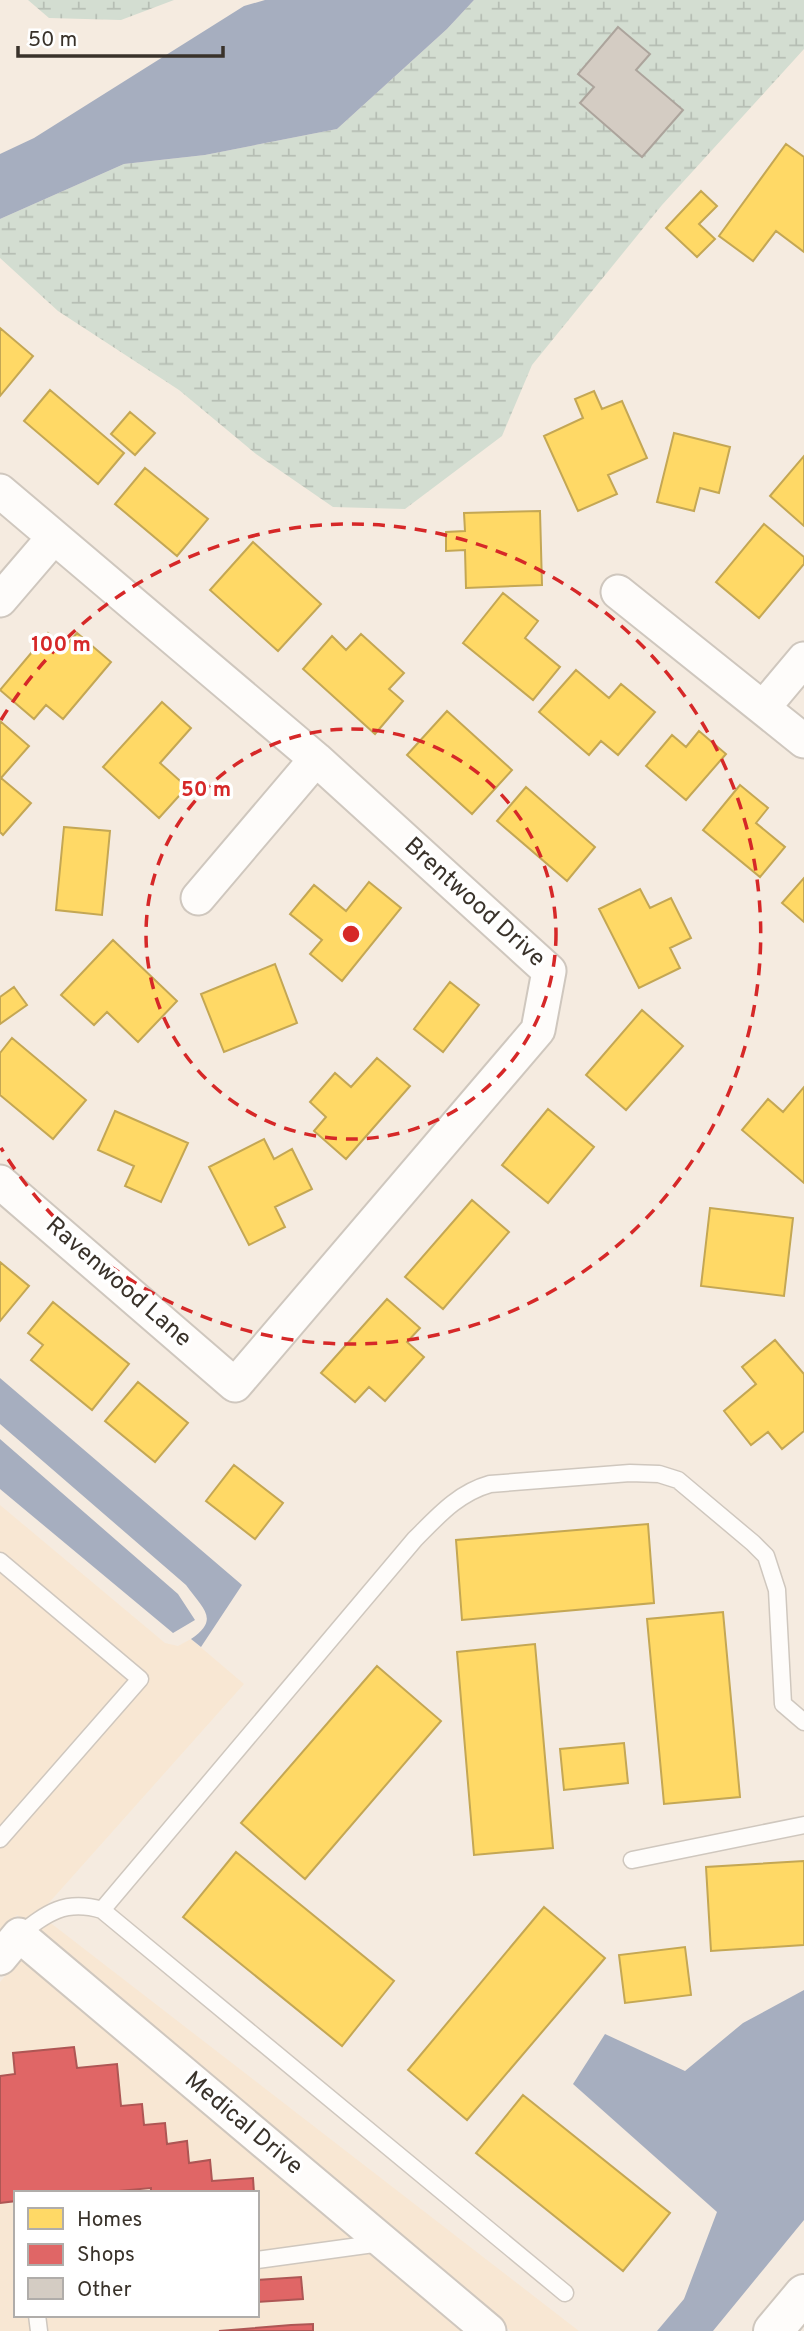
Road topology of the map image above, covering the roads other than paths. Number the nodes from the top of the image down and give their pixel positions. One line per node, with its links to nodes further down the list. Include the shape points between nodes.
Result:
1 (0, 491): 2 (street, Brentwood Drive)
2 (54, 537): 4 (street); 8 (street, Brentwood Drive)
3 (618, 592): 6 (street)
4 (0, 600)
5 (804, 659): 6 (street)
6 (763, 708): 7 (street)
7 (804, 741)
8 (316, 759): 9 (street); 11 (street, Brentwood Drive, via 550,971 538,1030)
9 (198, 898)
10 (0, 1182): 11 (street, Ravenwood Lane)
11 (235, 1385)
12 (0, 1561): 15 (lane, via 140,1679)
13 (804, 1722): 17 (lane, via 783,1704 777,1590 766,1556 678,1480 659,1474 630,1474 490,1484 448,1505 415,1539)
14 (804, 1825): 16 (lane)
15 (0, 1839)
16 (632, 1860)
17 (102, 1910): 18 (lane, via 68,1905 44,1916); 21 (lane)
18 (10, 1947): 19 (street, Medical Drive)
19 (383, 2242): 20 (lane); 23 (street, Medical Drive)
20 (259, 2259)
21 (565, 2293)
22 (804, 2294): 24 (street)
23 (489, 2331)
24 (773, 2331)

